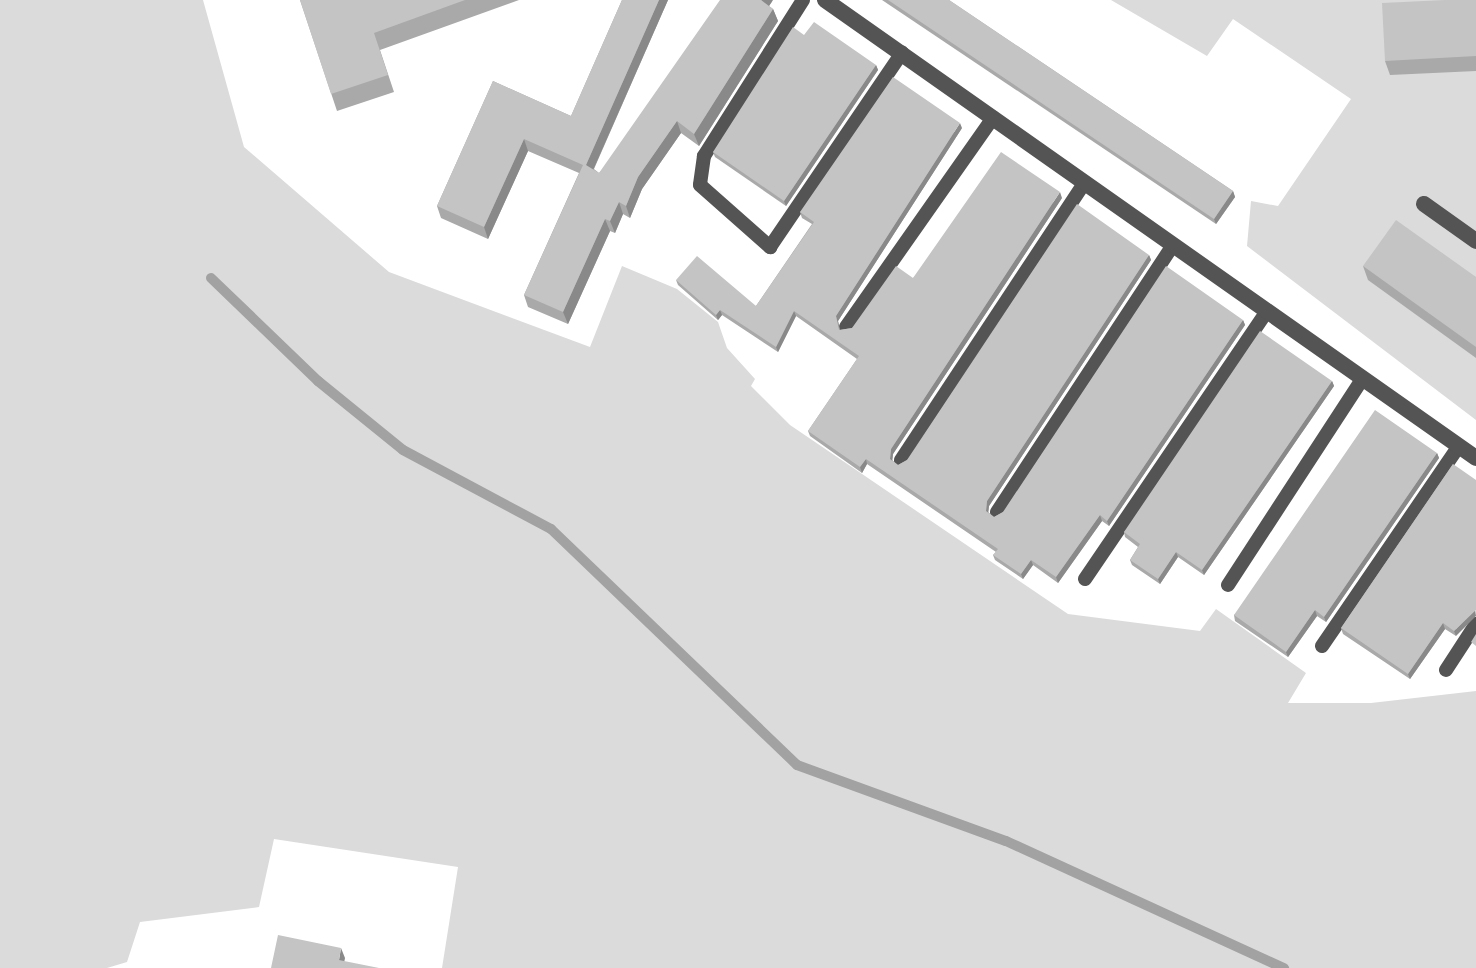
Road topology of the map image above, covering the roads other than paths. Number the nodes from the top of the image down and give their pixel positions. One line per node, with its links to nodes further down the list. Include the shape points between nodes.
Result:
1 (803, 0): 3 (lane, via 704,156 700,185 770,247)
2 (825, 0): 3 (street)
3 (902, 53): 4 (street)
4 (993, 118): 5 (street); 10 (lane)
5 (1084, 183): 8 (street); 14 (lane)
6 (1424, 204): 7 (street)
7 (1476, 241)
8 (1173, 245): 9 (street); 15 (lane)
9 (1267, 311): 11 (street); 16 (lane)
10 (846, 327)
11 (1363, 378): 12 (street); 17 (lane)
12 (1459, 446): 13 (street); 19 (lane)
13 (1476, 458)
14 (901, 460)
15 (997, 512)
16 (1085, 579)
17 (1228, 585)
18 (1476, 624): 20 (lane)
19 (1322, 646)
20 (1446, 670)

